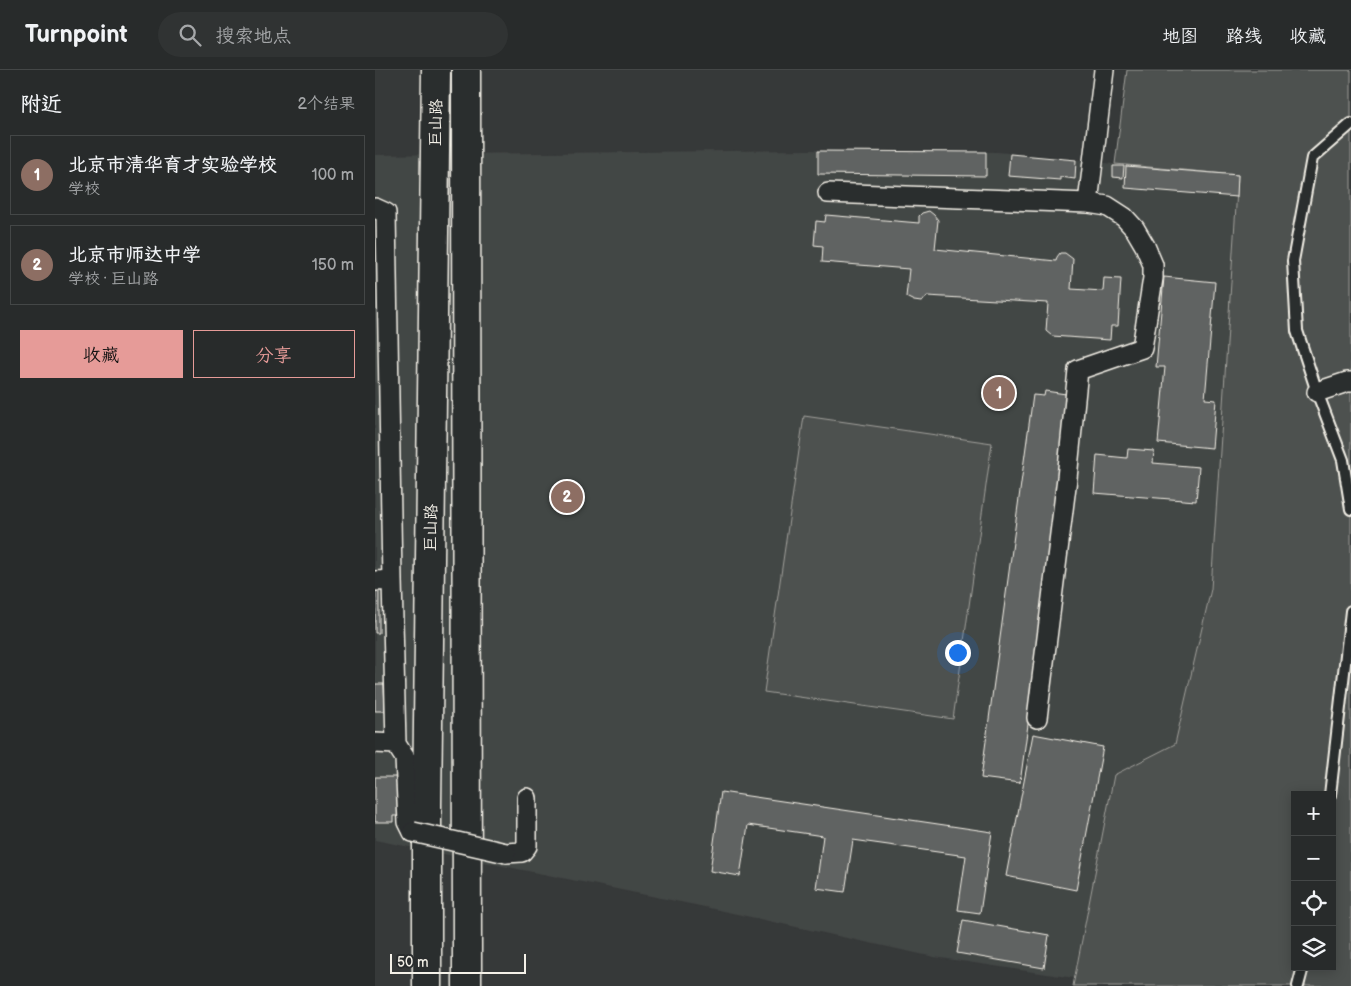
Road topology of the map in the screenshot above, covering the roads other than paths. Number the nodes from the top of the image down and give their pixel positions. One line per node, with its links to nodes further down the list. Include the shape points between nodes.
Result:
1 (436, 70): 20 (main road, 巨山路)
2 (466, 70): 21 (main road, 巨山路)
3 (1104, 70): 6 (street)
4 (1351, 124): 9 (lane, via 1312,158 1293,261 1297,332)
5 (828, 193): 6 (street)
6 (1088, 203): 14 (street, via 1107,206 1135,229 1153,265 1153,278 1142,348 1078,370)
7 (375, 208): 10 (street, via 386,213)
8 (1351, 382): 9 (street)
9 (1317, 392): 11 (lane, via 1343,460)
10 (382, 438): 12 (street)
11 (1351, 509)
12 (384, 580): 16 (street)
13 (1351, 611): 17 (lane)
14 (1037, 718)
15 (375, 744): 16 (street)
16 (396, 744): 18 (street, bridge, via 405,758 408,822 413,832 506,853 522,852 527,846)
17 (1330, 791)
18 (527, 798)
19 (1302, 971): 22 (lane)
20 (427, 986)
21 (467, 986)
22 (1297, 986)

